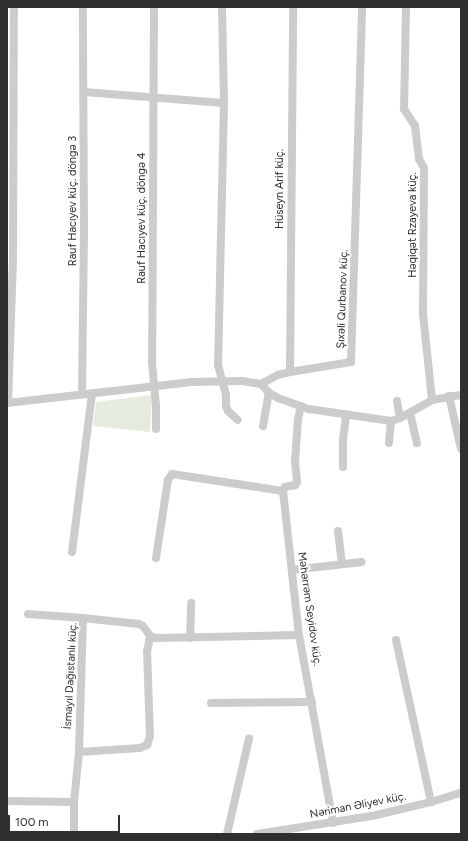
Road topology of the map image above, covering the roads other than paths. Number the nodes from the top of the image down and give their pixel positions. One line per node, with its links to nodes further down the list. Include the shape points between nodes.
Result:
1 (14, 7): 22 (street)
2 (83, 7): 8 (street, Rauf Hacıyev küç. döngə 3)
3 (154, 7): 9 (street, Rauf Hacıyev küç. döngə 4)
4 (222, 7): 10 (street)
5 (293, 7): 11 (street, Hüseyn Arif küç.)
6 (362, 7): 11 (street, Şıxəli Qurbanov küç., via 352,358 348,364)
7 (406, 7): 20 (street, Həqiqət Rzayeva küç., via 404,109 415,126 419,159 424,168 423,314)
8 (84, 92): 9 (street); 17 (street, Rauf Hacıyev küç. döngə 3)
9 (153, 97): 10 (street); 14 (street, Rauf Hacıyev küç. döngə 4, via 152,362)
10 (224, 103): 12 (street, via 218,364)
11 (290, 372): 13 (street, Şıxəli Qurbanov küç.)
12 (221, 381): 13 (street); 14 (street); 27 (street, via 228,410)
13 (261, 384): 16 (street)
14 (155, 385): 15 (street); 30 (street, Rauf Hacıyev küç. döngə 4)
15 (92, 393): 17 (street); 37 (street)
16 (270, 393): 23 (street); 29 (street)
17 (82, 394): 22 (street)
18 (461, 395): 19 (street)
19 (449, 396): 20 (street); 33 (street)
20 (432, 400): 24 (street)
21 (397, 401): 26 (street)
22 (8, 403)
23 (301, 406): 25 (street); 35 (street, via 296,455 297,482)
24 (410, 413): 26 (street); 31 (street)
25 (346, 414): 28 (street); 34 (street)
26 (400, 418): 28 (street)
27 (238, 420)
28 (391, 421): 32 (street)
29 (263, 426)
30 (156, 429)
31 (417, 442)
32 (389, 443)
33 (461, 449)
34 (343, 467)
35 (283, 491): 38 (street, via 172,474 168,480); 41 (street, Məhərrəm Seyidov küç.)
36 (338, 531): 40 (street)
37 (72, 552)
38 (156, 558)
39 (362, 562): 40 (street)
40 (342, 564): 41 (street)
41 (292, 570): 45 (street, Məhərrəm Seyidov küç.)
42 (191, 603): 47 (street)
43 (28, 614): 44 (street)
44 (83, 618): 46 (street, İsmayıl Dağıstanlı küç., via 139,624); 52 (street, İsmayıl Dağıstanlı küç.)
45 (299, 635): 47 (street); 49 (street, Məhərrəm Seyidov küç.)
46 (150, 636): 47 (street); 52 (street, via 147,652 150,736 147,745 140,748)
47 (190, 638)
48 (396, 640): 57 (street)
49 (312, 702): 50 (street); 58 (street, Məhərrəm Seyidov küç.)
50 (211, 703)
51 (249, 739): 60 (street)
52 (79, 752): 56 (street, İsmayıl Dağıstanlı küç.)
53 (461, 793): 57 (street, Nəriman Əliyev küç.)
54 (7, 797): 55 (street)
55 (7, 801): 56 (street)
56 (74, 802): 59 (street, İsmayıl Dağıstanlı küç.)
57 (431, 802): 58 (street, Nəriman Əliyev küç.)
58 (333, 823): 61 (street, Nəriman Əliyev küç.)
59 (74, 834)
60 (227, 834)
61 (257, 834)

